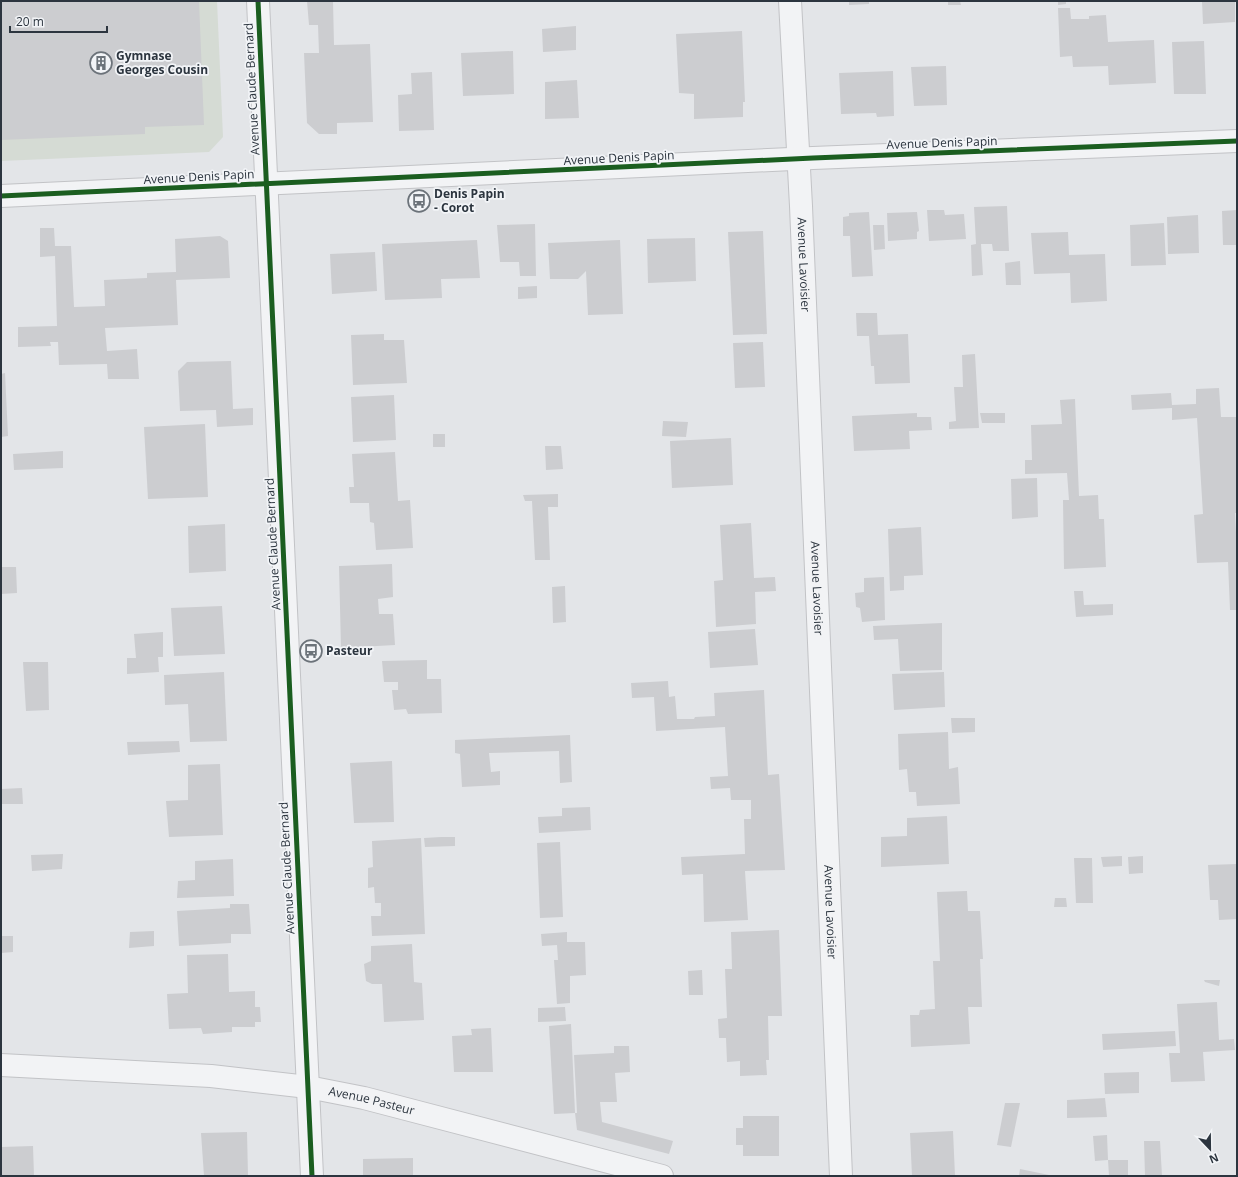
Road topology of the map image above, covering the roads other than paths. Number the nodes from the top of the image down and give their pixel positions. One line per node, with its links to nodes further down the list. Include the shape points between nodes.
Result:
1 (258, 1): 5 (street, Avenue Claude Bernard)
2 (790, 1): 4 (street, Avenue Lavoisier)
3 (1237, 141): 4 (street, Avenue Denis Papin)
4 (798, 160): 5 (street, Avenue Denis Papin); 11 (street, Avenue Lavoisier)
5 (267, 184): 6 (street, Avenue Denis Papin); 8 (street, Avenue Claude Bernard)
6 (1, 196)
7 (1, 1065): 8 (street, Avenue Pasteur, via 212,1076)
8 (308, 1087): 9 (street, Avenue Claude Bernard); 10 (street, Avenue Pasteur, via 364,1098)
9 (312, 1176)
10 (662, 1176)
11 (842, 1176)

